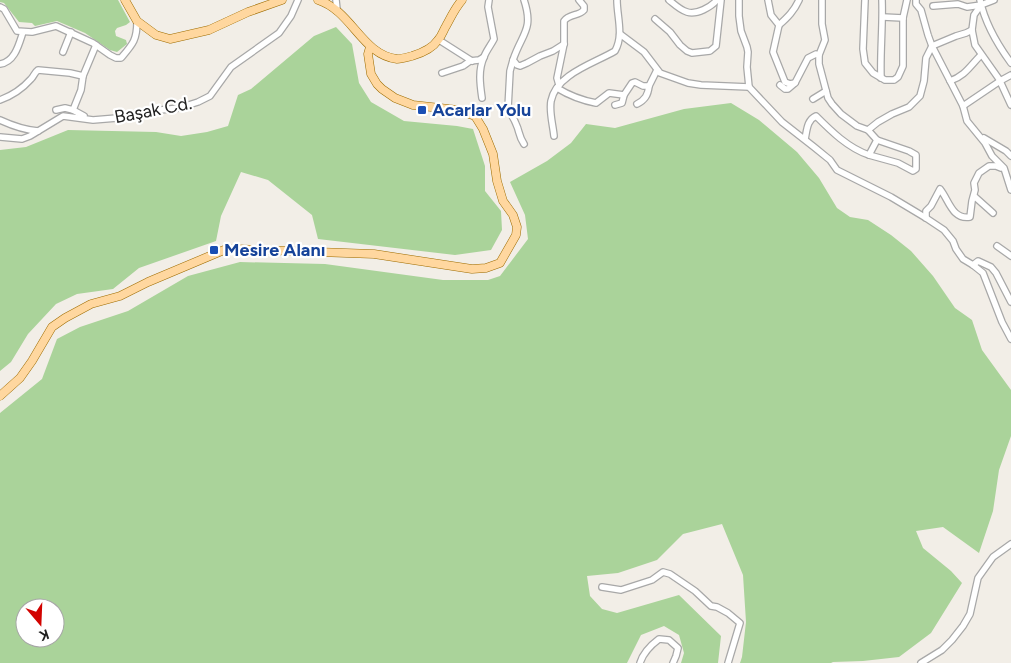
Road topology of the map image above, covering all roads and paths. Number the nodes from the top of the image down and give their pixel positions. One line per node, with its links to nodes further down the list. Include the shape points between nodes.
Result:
1 (125, 0): 29 (main road)
2 (282, 0): 29 (main road, via 209,30 170,39 156,35)
3 (298, 0): 72 (street, Başak Cd., via 279,34 231,67 210,96 179,108)
4 (318, 0): 25 (main road)
5 (336, 0): 25 (street)
6 (462, 0): 35 (main road)
7 (489, 0): 43 (street, via 494,39)
8 (524, 0): 44 (street, via 528,12 527,29)
9 (579, 0): 36 (street, via 584,10 564,21)
10 (617, 0): 34 (street)
11 (669, 0): 12 (street, via 691,12 707,8)
12 (719, 0): 28 (street, via 716,46 710,51 687,51)
13 (739, 0): 59 (street, via 741,32 748,52)
14 (768, 0): 30 (street, via 771,15)
15 (798, 0): 30 (street, via 790,16)
16 (822, 0): 41 (street, via 825,40)
17 (865, 0): 52 (street, via 865,63 872,73)
18 (882, 0): 26 (street)
19 (907, 0): 27 (street)
20 (916, 0): 38 (street)
21 (994, 0): 22 (street)
22 (981, 2): 23 (street, via 967,7 958,4); 31 (street); 46 (street, via 992,32)
23 (933, 6)
24 (0, 7): 32 (street, via 17,30)
25 (336, 9): 39 (main road)
26 (883, 17): 27 (street); 52 (street)
27 (903, 18): 52 (street, via 903,66 894,80)
28 (655, 19)
29 (137, 21): 37 (street, via 133,44 121,58 110,56)
30 (779, 25): 55 (street, via 772,52 785,82)
31 (972, 30): 38 (street); 42 (street)
32 (23, 32): 33 (street, via 56,26); 47 (street, via 12,58)
33 (71, 32): 37 (street); 40 (street)
34 (620, 34): 48 (street, via 644,52); 57 (street, via 615,51 574,72)
35 (439, 40): 39 (main road, via 427,50 398,59); 45 (street)
36 (564, 44): 44 (street, via 520,66); 57 (street)
37 (96, 45): 51 (street)
38 (932, 46): 53 (street); 74 (street, via 926,58 920,96 909,107)
39 (370, 47): 95 (main road, via 371,74 382,89 413,105 458,110 474,116 483,129 493,154 503,201 517,227 516,235 500,262 472,269 374,254 224,250 120,296 91,304 65,318 52,327 20,378)
40 (63, 52)
41 (819, 55): 55 (street, via 808,58); 60 (street)
42 (981, 55): 53 (street, via 960,78); 54 (street)
43 (484, 57): 45 (street); 62 (street, via 480,69)
44 (513, 60): 80 (street, via 508,108)
45 (472, 61): 49 (street)
46 (1011, 63)
47 (0, 64)
48 (657, 70): 58 (street); 59 (street, via 688,83)
49 (442, 73)
50 (1011, 75): 54 (street)
51 (83, 76): 64 (street, via 38,70 20,89); 70 (street)
52 (881, 78)
53 (950, 81): 68 (street)
54 (1000, 81): 67 (street); 68 (street)
55 (795, 83): 56 (street, via 785,90)
56 (780, 85)
57 (558, 86): 61 (street, via 572,97 596,103 609,93); 76 (street, via 551,102)
58 (649, 86): 61 (street, via 634,82); 65 (street, via 646,97)
59 (749, 87): 78 (street, via 787,127)
60 (826, 91): 63 (street); 74 (street, via 841,114)
61 (624, 96): 66 (street, via 622,103)
62 (482, 98)
63 (813, 99)
64 (0, 100)
65 (637, 104)
66 (615, 105)
67 (1011, 105)
68 (963, 106): 75 (street, via 967,121)
69 (56, 110): 70 (street)
70 (73, 110): 72 (street)
71 (0, 120): 73 (street, via 16,127)
72 (93, 120): 73 (street, Başak Cd., via 63,116)
73 (40, 130): 77 (street, Başak Cd., via 22,138)
74 (868, 130): 79 (street)
75 (977, 134): 82 (street); 83 (street)
76 (554, 136)
77 (0, 137)
78 (805, 139): 81 (street, via 809,121 816,116 838,136); 87 (street, via 837,170)
79 (878, 140): 81 (street); 81 (street, via 916,155 916,169 913,171)
80 (524, 144)
81 (869, 155)
82 (1011, 156)
83 (1004, 168): 84 (street); 85 (street, via 989,166 979,172 974,183)
84 (1011, 190)
85 (974, 196): 86 (street); 87 (street, via 970,217 967,218 950,207 940,189 926,211)
86 (993, 213)
87 (926, 218): 90 (street, via 944,230 963,259)
88 (997, 246): 89 (street)
89 (1011, 256)
90 (973, 265): 91 (street, via 978,261 991,267); 92 (street, via 983,273)
91 (1011, 302)
92 (1002, 322): 93 (street); 94 (street)
93 (1011, 329)
94 (1011, 339)
95 (0, 396)
96 (1011, 544): 101 (street, via 994,557 978,578 970,614 952,640)
97 (602, 587): 100 (street, via 621,590 652,580 663,572 670,574 711,606 728,613 740,623)
98 (640, 663): 99 (street, via 659,638 669,640 678,648)
99 (673, 663)
100 (728, 663)
101 (921, 663)

